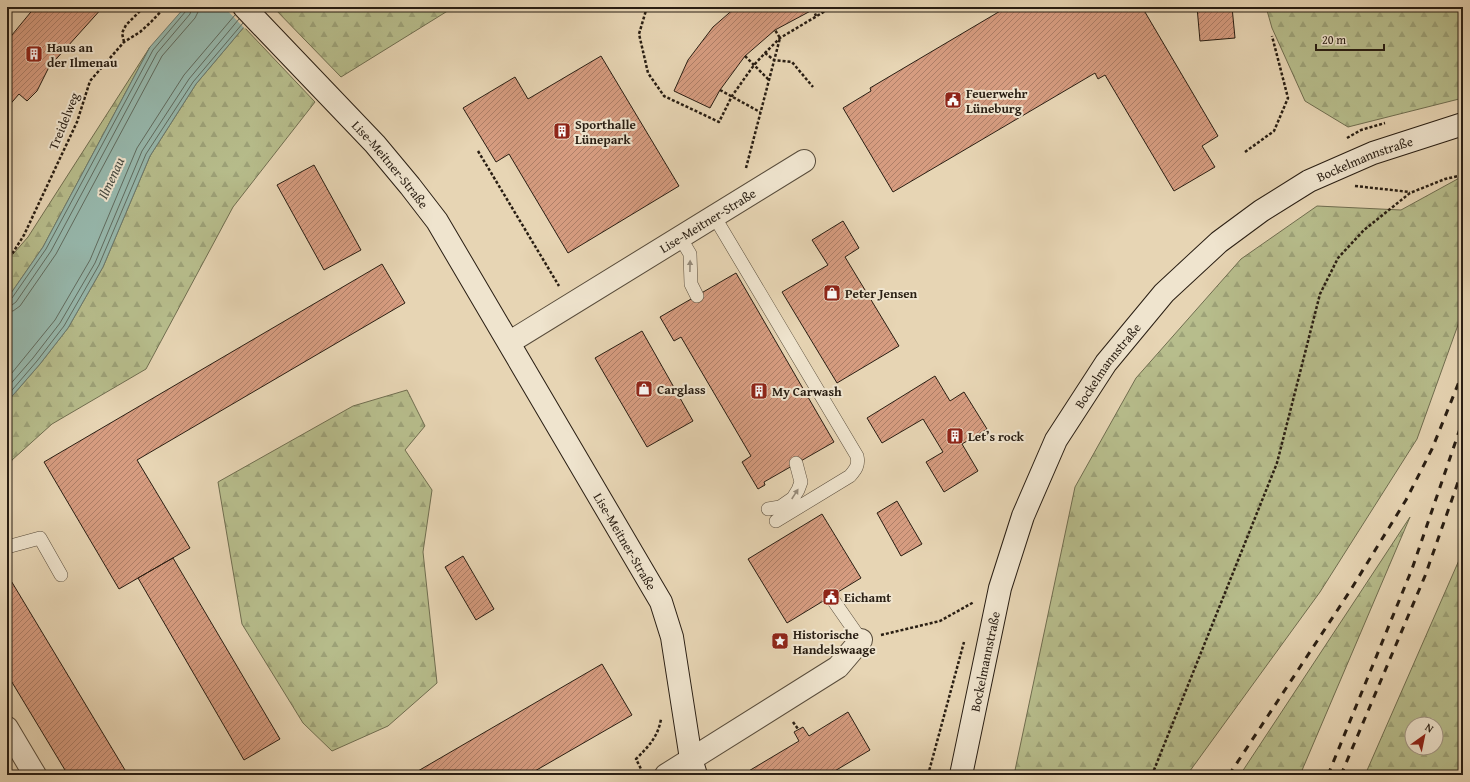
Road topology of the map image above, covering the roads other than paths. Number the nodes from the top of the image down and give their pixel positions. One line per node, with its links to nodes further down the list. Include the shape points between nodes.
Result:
1 (244, 7): 7 (main road, Lise-Meitner-Straße, via 375,144 410,186 437,221)
2 (1463, 124): 19 (main road, Bockelmannstraße, via 1373,153 1309,181 1261,211 1219,242 1164,293 1106,363 1056,440 1023,516 1000,588)
3 (804, 161): 4 (main road, Lise-Meitner-Straße)
4 (714, 216): 5 (main road, Lise-Meitner-Straße); 10 (lane, via 857,456 856,469 850,476)
5 (680, 237): 6 (lane, one-way to 5, via 691,284 690,254); 7 (main road, Lise-Meitner-Straße)
6 (697, 296)
7 (510, 342): 16 (main road, Lise-Meitner-Straße, via 661,602 672,637)
8 (796, 463): 9 (lane, one-way to 8, via 780,507 796,494 801,482)
9 (768, 509)
10 (776, 521)
11 (7, 547): 12 (lane, via 40,538)
12 (61, 575)
13 (831, 597): 14 (lane)
14 (861, 640): 16 (main road, via 838,667)
15 (7, 728): 17 (main road)
16 (693, 767): 18 (main road)
17 (35, 775)
18 (666, 775)
19 (961, 775)

